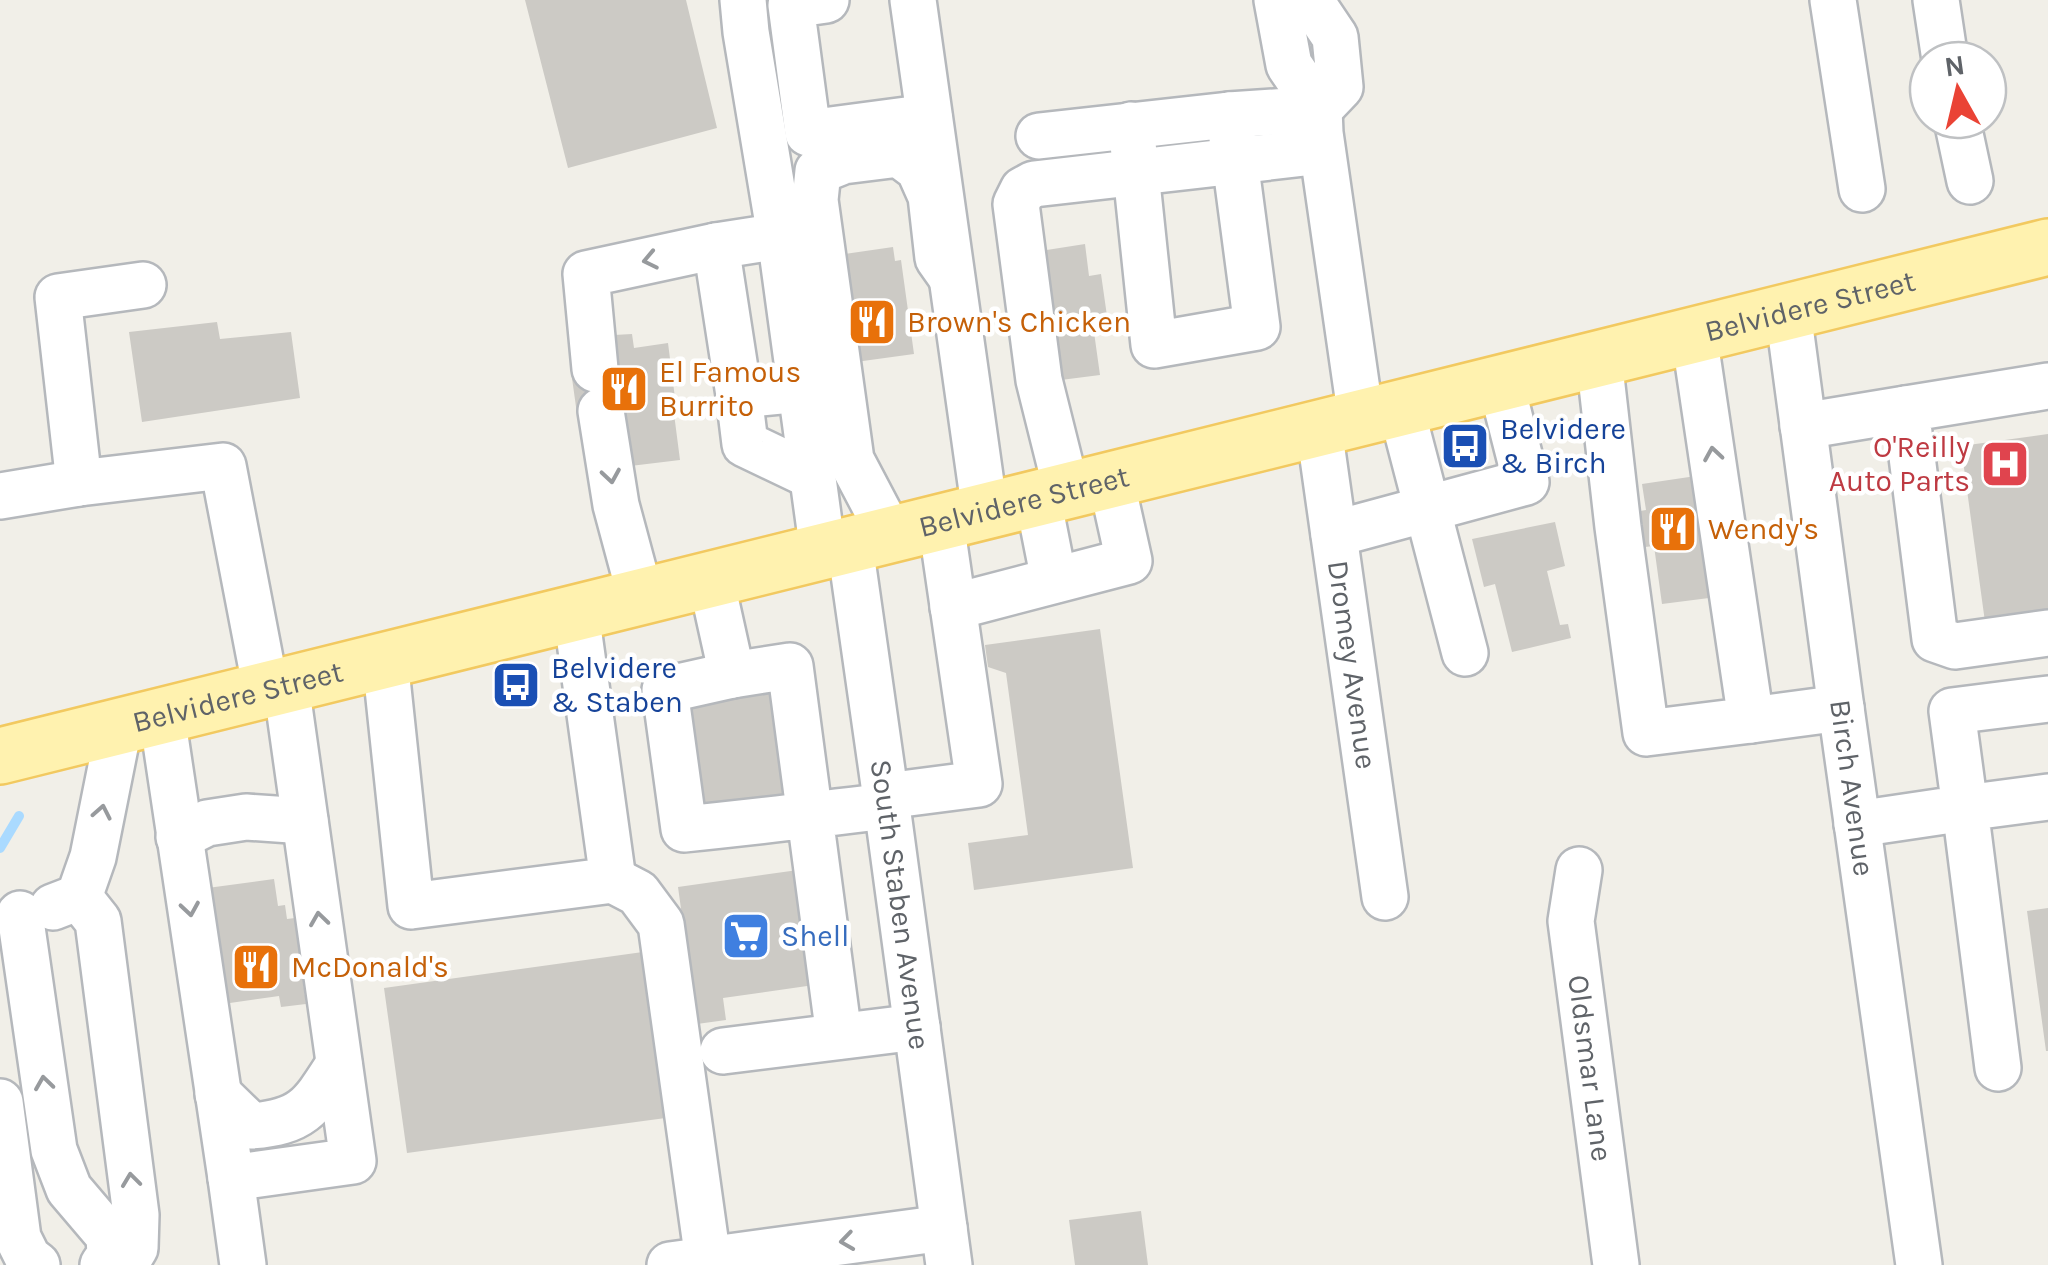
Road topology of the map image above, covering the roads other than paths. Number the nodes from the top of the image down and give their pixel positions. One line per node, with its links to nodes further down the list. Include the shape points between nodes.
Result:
1 (742, 0): 19 (street, South Staben Avenue)
2 (826, 0): 10 (street, via 791,5 808,134)
3 (913, 0): 10 (street)
4 (1277, 0): 12 (street, via 1289,65)
5 (1833, 0): 18 (street)
6 (1936, 0): 8 (street)
7 (1326, 12): 12 (street, via 1340,87)
8 (1942, 40)
9 (1229, 114): 11 (street); 12 (street); 15 (street)
10 (929, 117): 22 (street)
11 (1131, 125): 13 (street); 16 (street)
12 (1321, 130): 15 (street); 32 (street)
13 (1039, 136)
14 (1962, 140): 17 (street)
15 (1235, 161): 16 (street); 16 (street, via 1257,326 1154,345)
16 (1136, 172): 36 (street, via 1034,184 1016,204 1039,380)
17 (1970, 182)
18 (1862, 189)
19 (780, 236): 20 (street); 29 (street, South Staben Avenue)
20 (716, 246): 30 (street); 45 (street, one-way to 45, via 586,274 616,505)
21 (2048, 247): 24 (main road, Belvidere Street)
22 (950, 275): 41 (street); 41 (street, via 938,258 931,196 919,169 899,154 843,160 818,171 815,200 851,460)
23 (143, 285): 35 (street, via 58,297)
24 (1788, 312): 25 (main road, Belvidere Street); 33 (street, Birch Avenue)
25 (1694, 335): 26 (main road, Belvidere Street); 38 (street, one-way to 25)
26 (1599, 359): 27 (main road, Belvidere Street); 40 (street)
27 (1500, 384): 32 (main road, Belvidere Street); 39 (street, via 1526,482)
28 (2048, 386): 31 (street)
29 (800, 389): 30 (street); 34 (street, South Staben Avenue)
30 (739, 395): 34 (street, via 744,444)
31 (1906, 409): 33 (street); 48 (street, via 1935,638 1955,646)
32 (1360, 418): 36 (main road, Belvidere Street); 39 (street); 42 (street, Dromey Avenue)
33 (1803, 426): 54 (street, Birch Avenue)
34 (812, 476): 41 (street, South Staben Avenue)
35 (79, 483): 37 (street); 52 (street, via 223,466)
36 (1072, 490): 41 (main road, Belvidere Street); 44 (street); 44 (street, via 1130,562)
37 (0, 496)
38 (1720, 506): 40 (street, via 1707,522 1727,688 1712,702 1684,707 1668,691 1638,540); 55 (street)
39 (1428, 508): 42 (street); 49 (street)
40 (1618, 527): 55 (street, via 1646,733)
41 (898, 534): 43 (main road, Belvidere Street); 46 (street); 59 (street, South Staben Avenue)
42 (1334, 534): 68 (street, Dromey Avenue)
43 (711, 580): 45 (main road, Belvidere Street); 51 (street)
44 (1054, 580): 46 (street)
45 (641, 598): 47 (main road, Belvidere Street)
46 (953, 607): 59 (street, via 979,784)
47 (576, 613): 50 (main road, Belvidere Street); 66 (street)
48 (2048, 633)
49 (1466, 653)
50 (386, 660): 52 (main road, Belvidere Street); 66 (street, via 411,906)
51 (732, 675): 61 (street, via 790,666); 61 (street, via 666,690 684,830)
52 (276, 688): 56 (main road, Belvidere Street); 62 (street)
53 (2048, 699): 60 (street, via 1952,712)
54 (1840, 708): 55 (street); 63 (street, Birch Avenue)
55 (1751, 720)
56 (140, 721): 57 (main road, Belvidere Street); 64 (street); 67 (street, one-way to 56)
57 (0, 756)
58 (2048, 797): 60 (street)
59 (887, 801): 61 (street); 70 (street, South Staben Avenue)
60 (1965, 808): 63 (street); 73 (street)
61 (810, 815): 71 (street)
62 (305, 821): 64 (street, via 246,817 207,823); 74 (street, one-way to 62)
63 (1857, 824): 85 (street, Birch Avenue)
64 (179, 837): 75 (street, one-way to 75)
65 (1579, 870): 84 (street, Oldsmar Lane, via 1571,920)
66 (613, 880): 79 (street, via 638,893 660,924)
67 (79, 897): 69 (street); 82 (street, one-way to 67, via 127,1261 134,1248 136,1215 98,920)
68 (1385, 898)
69 (10, 916): 81 (street, one-way to 69, via 110,1256 109,1236 69,1189 54,1150)
70 (917, 1027): 71 (street); 78 (street, South Staben Avenue)
71 (839, 1036): 72 (street)
72 (723, 1052)
73 (1998, 1068)
74 (334, 1071): 75 (street, via 303,1114 272,1125 251,1126); 77 (street, via 353,1162)
75 (218, 1094): 77 (street)
76 (0, 1102): 80 (street, via 18,1238)
77 (230, 1178): 83 (street)
78 (946, 1247): 79 (street, one-way to 79)
79 (689, 1262)
80 (37, 1265)
81 (103, 1265)
82 (113, 1265)
83 (243, 1265)
84 (1616, 1265)
85 (1920, 1265)

